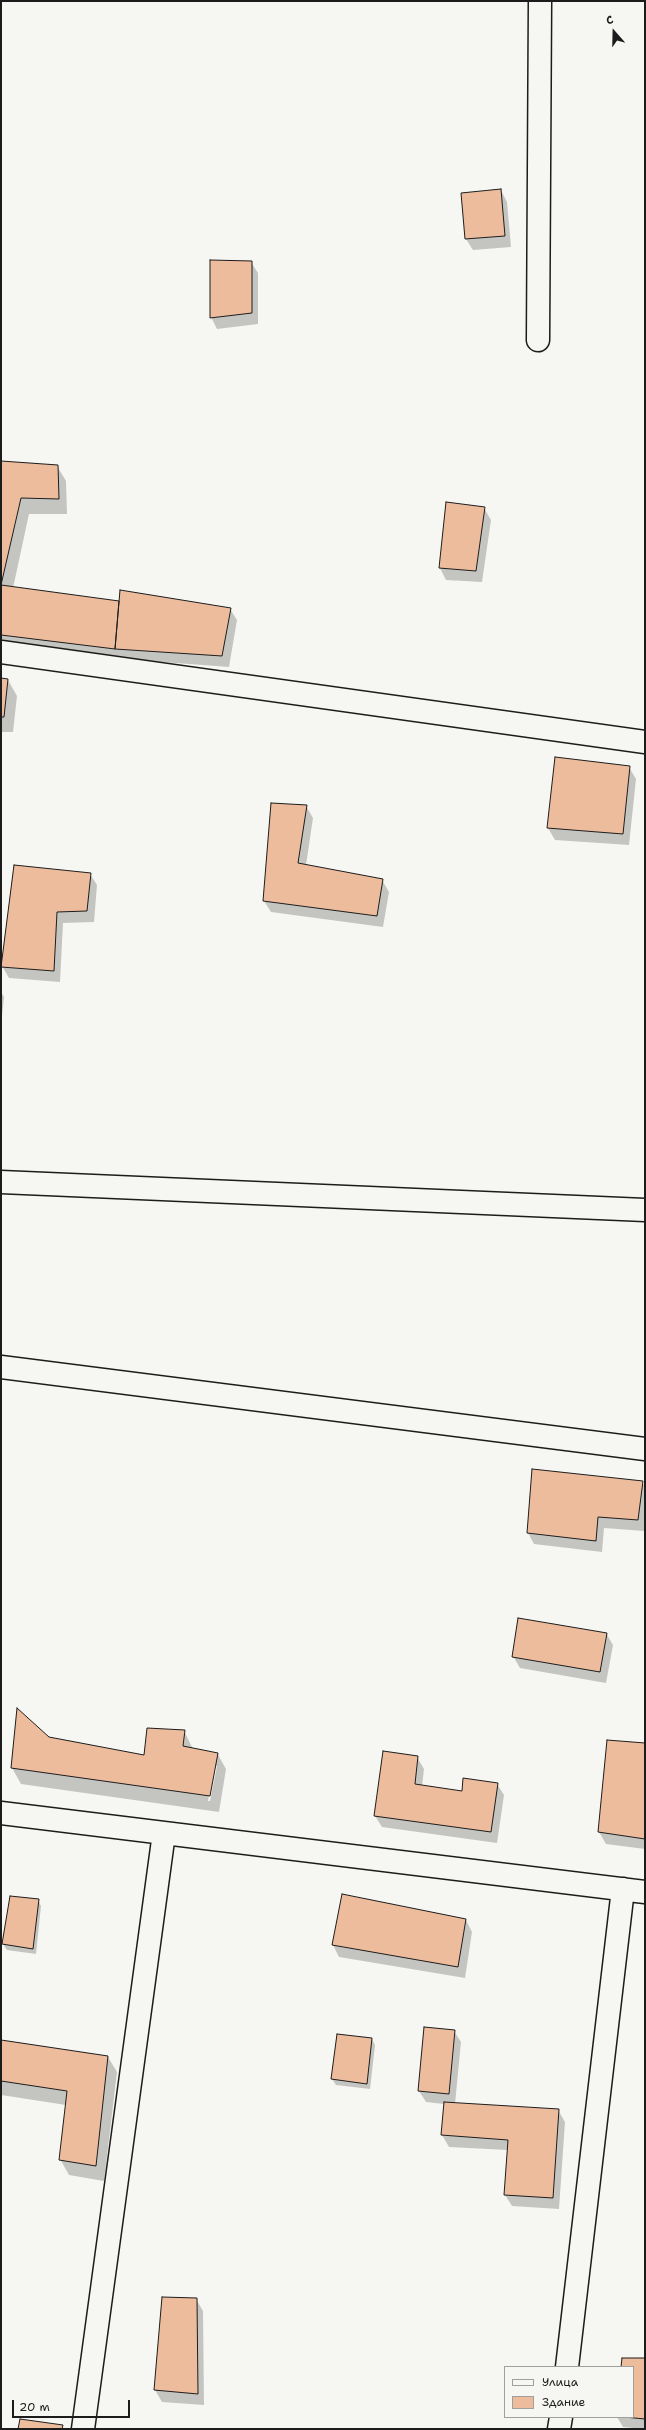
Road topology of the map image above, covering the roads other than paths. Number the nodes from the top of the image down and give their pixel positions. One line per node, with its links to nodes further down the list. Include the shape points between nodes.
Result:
1 (540, 1): 2 (street)
2 (538, 340)
3 (1, 652): 4 (street)
4 (645, 742)
5 (1, 1182): 6 (street)
6 (645, 1210)
7 (1, 1367): 8 (street)
8 (645, 1449)
9 (1, 1813): 10 (street)
10 (164, 1833): 11 (street); 15 (street)
11 (623, 1889): 12 (street); 13 (street)
12 (645, 1892)
13 (566, 2366)
14 (561, 2418): 16 (street)
15 (83, 2429)
16 (559, 2429)

